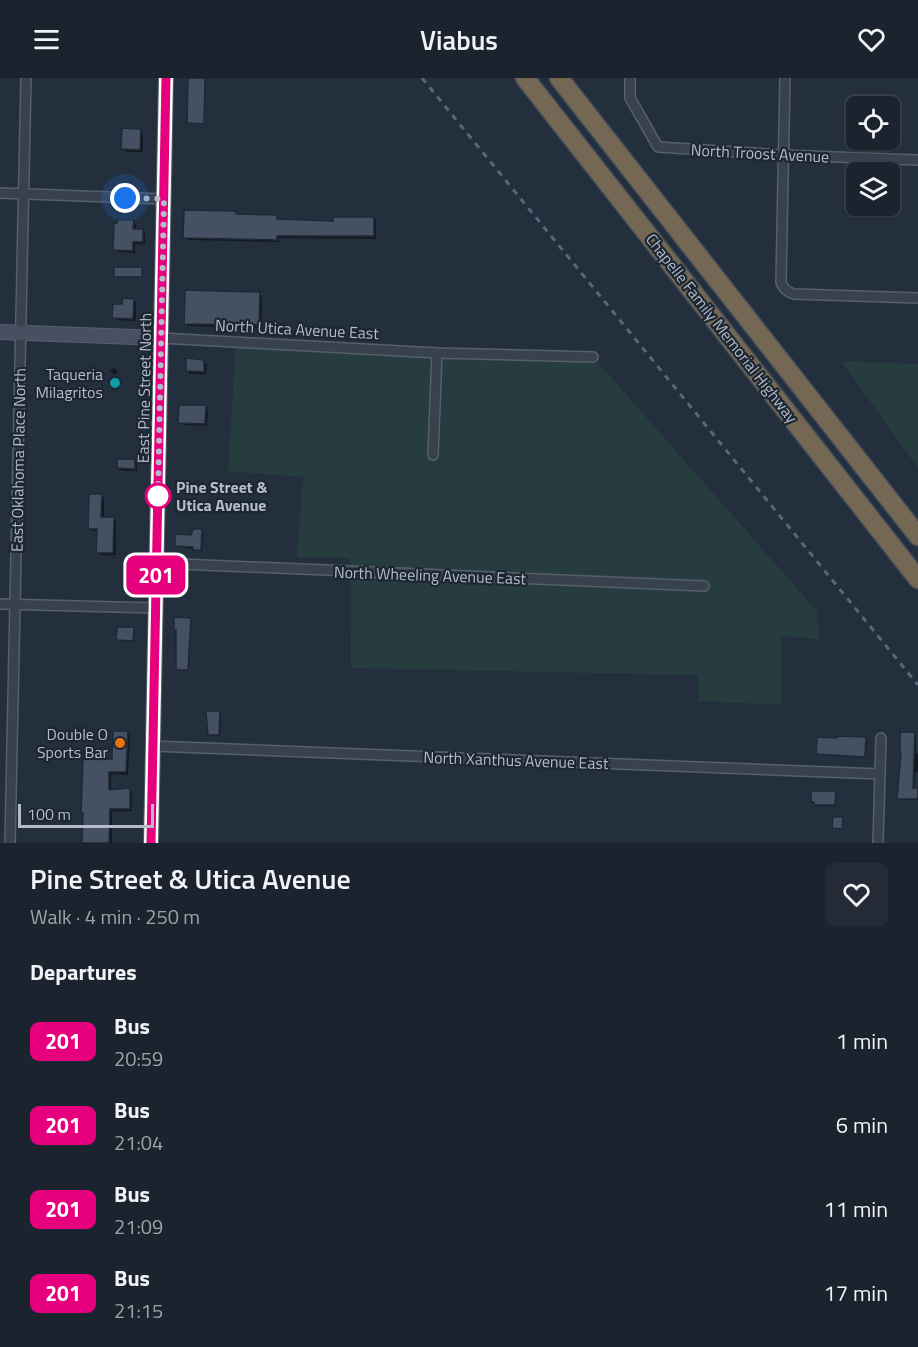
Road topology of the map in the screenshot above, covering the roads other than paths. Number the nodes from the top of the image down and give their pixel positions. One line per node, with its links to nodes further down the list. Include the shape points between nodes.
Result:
1 (26, 78): 10 (street, East Oklahoma Place North)
2 (166, 78): 11 (main road, East Pine Street North)
3 (525, 78): 21 (highway, Chapelle Family Memorial Highway)
4 (559, 78): 19 (highway, Chapelle Family Memorial Highway)
5 (630, 78): 7 (street, North Troost Avenue, via 630,98 658,147)
6 (785, 78): 7 (street)
7 (782, 155): 8 (street, North Troost Avenue); 12 (street, via 781,282 785,290 794,294)
8 (918, 160)
9 (0, 193): 10 (street)
10 (22, 194): 11 (street); 14 (street, East Oklahoma Place North)
11 (164, 199): 15 (main road, East Pine Street North)
12 (918, 298)
13 (0, 332): 14 (main road, North Utica Avenue East)
14 (21, 333): 15 (main road, North Utica Avenue East); 24 (street, East Oklahoma Place North)
15 (161, 338): 16 (street, North Utica Avenue East); 20 (main road, East Pine Street North)
16 (437, 353): 17 (street, North Utica Avenue East); 18 (street)
17 (593, 357)
18 (433, 455)
19 (918, 536)
20 (156, 563): 22 (street, North Wheeling Avenue East); 25 (main road, East Pine Street North)
21 (918, 579)
22 (704, 586)
23 (0, 604): 24 (street)
24 (14, 604): 25 (street); 29 (street, East Oklahoma Place North)
25 (155, 609): 27 (main road, East Pine Street North)
26 (881, 738): 28 (street)
27 (153, 746): 28 (street, North Xanthus Avenue East); 30 (main road, East Pine Street North)
28 (880, 774): 31 (street)
29 (10, 843)
30 (151, 843)
31 (878, 843)

